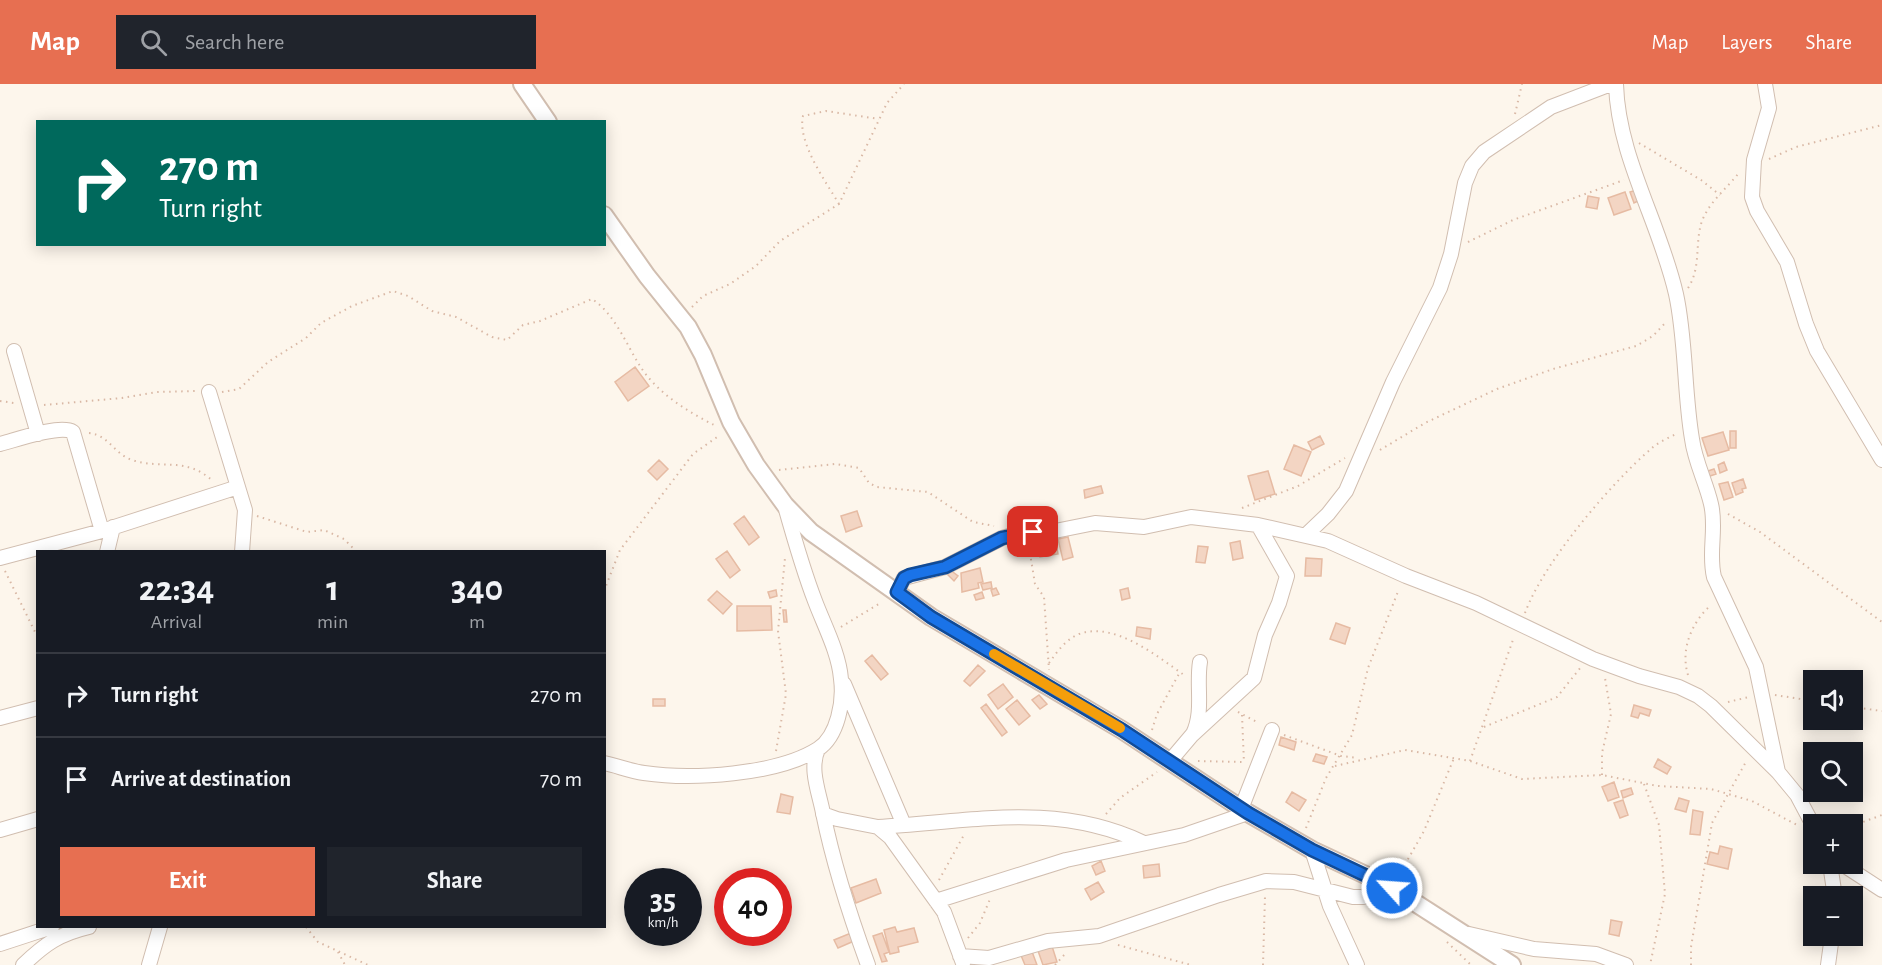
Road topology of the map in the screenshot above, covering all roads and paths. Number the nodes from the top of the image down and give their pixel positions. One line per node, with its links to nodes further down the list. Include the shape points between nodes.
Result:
1 (522, 84): 8 (street)
2 (904, 84): 7 (path)
3 (1522, 84): 10 (path)
4 (1611, 84): 10 (street, via 1551,107)
5 (1616, 84): 11 (street)
6 (1765, 84): 12 (street, via 1769,108)
7 (879, 119): 15 (path); 15 (path, via 826,111 803,116 806,141)
8 (547, 120)
9 (1882, 125): 12 (path, via 1796,147)
10 (1513, 132): 17 (street, via 1484,152 1472,166)
11 (1623, 132): 13 (street); 14 (path)
12 (1753, 164): 14 (path); 29 (street, via 1752,197 1787,262 1814,342)
13 (1637, 175): 17 (path, via 1512,220); 18 (street, via 1664,250)
14 (1720, 195): 18 (path, via 1702,222 1698,264)
15 (839, 204): 19 (path, via 780,241 739,278 694,303)
16 (606, 218): 19 (street)
17 (1451, 254): 28 (street, via 1440,288)
18 (1678, 304): 23 (street); 30 (path, via 1653,336 1636,346 1497,389 1425,423)
19 (688, 327): 24 (street)
20 (14, 351): 22 (street)
21 (209, 392): 22 (path, via 170,391 51,406); 24 (path, via 239,389 321,322 393,291 492,337 507,340 523,325 592,299 615,324 656,386 704,420); 32 (street)
22 (28, 404): 26 (street)
23 (1690, 426): 33 (street); 53 (path, via 1653,447 1603,498 1538,584)
24 (730, 429): 31 (street); 49 (path, via 693,454 620,550)
25 (73, 432): 26 (street, via 68,429); 32 (path, via 101,435 134,460 196,468); 38 (street)
26 (38, 434): 27 (street)
27 (0, 444)
28 (1366, 445): 30 (street); 36 (path, via 1298,486)
29 (1882, 460)
30 (1360, 461): 40 (street, via 1346,491)
31 (761, 473): 34 (street); 39 (path, via 835,464 859,468 869,483 877,487 928,492 973,522)
32 (233, 489): 35 (street); 38 (street)
33 (1711, 504): 51 (street, via 1711,563); 52 (path, via 1760,532)
34 (785, 505): 50 (street, via 811,532); 55 (street, via 802,568)
35 (245, 510): 43 (street); 44 (path, via 307,532 324,530 344,539)
36 (1236, 510)
37 (1258, 525): 39 (street, via 1191,518 1143,527 1095,523); 40 (street); 71 (street, via 1284,567 1285,587 1265,635 1254,678)
38 (107, 529): 41 (street); 42 (street)
39 (1023, 532): 50 (street, via 1002,538 945,567 910,575); 58 (path, via 1035,584 1044,597)
40 (1306, 535): 48 (street, via 1356,552)
41 (44, 550)
42 (108, 550)
43 (242, 550)
44 (355, 550)
45 (36, 553): 47 (street)
46 (785, 555): 80 (path, via 778,631 786,694)
47 (2, 564): 54 (path)
48 (1406, 576): 53 (street); 81 (path, via 1378,636 1352,735)
49 (606, 586)
50 (897, 592): 55 (path); 62 (street, via 931,617)
51 (1722, 594): 63 (path, via 1700,615 1687,642 1686,671); 82 (street, via 1756,668)
52 (1882, 622)
53 (1520, 625): 56 (street); 69 (path, via 1507,653)
54 (36, 634)
55 (827, 636): 60 (street)
56 (1598, 661): 63 (street); 69 (path, via 1579,669 1557,697); 83 (path, via 1611,714 1602,753)
57 (1200, 662): 61 (street)
58 (1049, 663): 59 (path, via 1077,635 1112,633); 62 (path)
59 (1180, 672): 61 (path); 72 (path, via 1155,720)
60 (842, 678): 73 (street, via 833,732); 94 (street)
61 (1196, 684): 71 (street, via 1199,713)
62 (1050, 688): 72 (street)
63 (1698, 696): 74 (street, via 1712,705)
64 (1863, 708): 66 (path)
65 (36, 709): 68 (street)
66 (1882, 711)
67 (1242, 714): 77 (path)
68 (0, 718)
69 (1484, 728): 76 (path)
70 (1272, 730): 85 (street)
71 (1192, 735): 79 (street)
72 (1150, 748): 79 (street)
73 (818, 749): 80 (street); 88 (street, via 813,764)
74 (1753, 750): 82 (street); 86 (path)
75 (1454, 758): 76 (path); 81 (path, via 1396,750); 104 (path, via 1424,831)
76 (1470, 761): 83 (path, via 1522,779)
77 (1244, 762): 79 (path); 85 (path)
78 (606, 763): 80 (street, via 645,773 688,774 718,774)
79 (1174, 764): 87 (street); 96 (path, via 1120,798)
80 (772, 765)
81 (1335, 766): 100 (path, via 1316,799)
82 (1778, 772): 89 (street, via 1797,795)
83 (1602, 775): 84 (path)
84 (1644, 784): 86 (path); 132 (path, via 1659,825 1665,894)
85 (1250, 786): 87 (street)
86 (1729, 794): 95 (path); 133 (path, via 1712,822 1707,842)
87 (1244, 811): 99 (street, via 1185,835); 100 (street)
88 (823, 814): 97 (street); 125 (street, via 842,894)
89 (1804, 814)
90 (1882, 815): 93 (path)
91 (36, 820): 98 (street)
92 (972, 820): 94 (street); 96 (street, via 1041,816); 107 (path)
93 (1863, 822)
94 (904, 825): 97 (street)
95 (1803, 825)
96 (1095, 826): 99 (street, via 1119,831)
97 (878, 827): 107 (street, via 890,837)
98 (0, 830)
99 (1144, 843): 102 (street, via 1065,860)
100 (1306, 847): 104 (street); 105 (street)
101 (1857, 874): 106 (street)
102 (999, 880): 107 (street); 120 (path)
103 (1266, 882): 105 (street, via 1294,882); 115 (street); 127 (path)
104 (1390, 887): 108 (street); 114 (street)
105 (1325, 890): 108 (street); 128 (street)
106 (1882, 890)
107 (934, 897): 120 (street, via 944,912)
108 (1363, 897): 109 (path)
109 (1409, 917)
110 (47, 928): 117 (street)
111 (84, 928): 121 (street, via 54,938)
112 (160, 928): 122 (street)
113 (307, 928): 119 (path, via 318,942)
114 (1461, 933): 130 (street); 131 (street, via 1534,949 1596,954)
115 (1099, 936): 120 (street, via 1048,942 989,958); 126 (path, via 1126,948)
116 (1447, 942): 129 (path)
117 (0, 944)
118 (1831, 946): 134 (street)
119 (337, 951): 123 (path); 124 (path)
120 (960, 957)
121 (22, 965)
122 (149, 965)
123 (345, 965)
124 (368, 965)
125 (868, 965)
126 (1191, 965)
127 (1263, 965)
128 (1357, 965)
129 (1471, 965)
130 (1512, 965)
131 (1626, 965)
132 (1650, 965)
133 (1691, 965)
134 (1828, 965)

